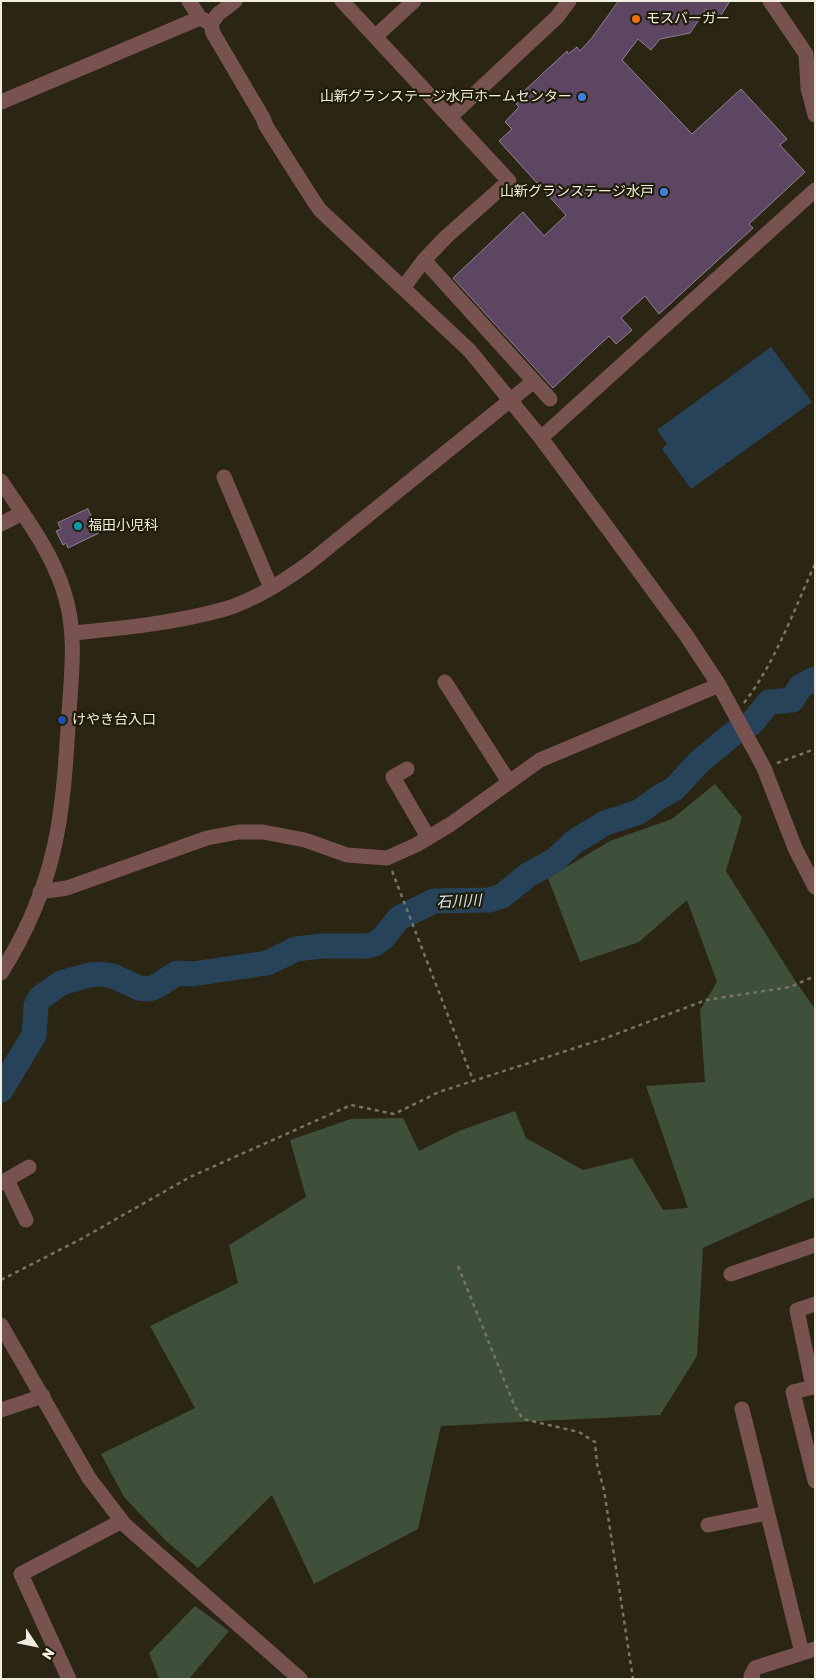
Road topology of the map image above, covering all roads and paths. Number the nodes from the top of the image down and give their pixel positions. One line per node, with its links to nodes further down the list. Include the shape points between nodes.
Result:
1 (190, 1): 7 (street)
2 (235, 1): 7 (street)
3 (342, 1): 8 (street)
4 (414, 1): 8 (street)
5 (569, 1): 11 (street, via 557,17)
6 (770, 1): 10 (street, via 806,54 808,88)
7 (210, 19): 9 (street); 14 (street, via 212,33 320,210)
8 (376, 36): 11 (street)
9 (1, 102)
10 (815, 115)
11 (450, 117): 13 (street, via 509,181)
12 (815, 190): 18 (street)
13 (424, 260): 14 (street); 15 (street)
14 (403, 288): 17 (street, via 470,351)
15 (534, 381): 16 (street); 17 (street)
16 (550, 399)
17 (512, 400): 18 (street); 24 (street, via 309,563)
18 (541, 438): 27 (street)
19 (224, 477): 24 (street)
20 (1, 481): 21 (street)
21 (22, 513): 22 (street); 25 (street, via 56,568)
22 (1, 524)
23 (815, 564): 28 (path, via 782,640 745,702)
24 (271, 588): 25 (street, via 225,608 156,625)
25 (73, 633): 36 (street, via 60,815 54,849)
26 (445, 682): 32 (street)
27 (719, 685): 28 (street); 32 (street, via 540,760)
28 (739, 722): 30 (street)
29 (815, 749): 30 (path)
30 (764, 768): 35 (street)
31 (406, 769): 33 (street, via 393,777)
32 (509, 782): 33 (street)
33 (428, 837): 34 (street)
34 (387, 858): 36 (street, via 347,854 305,840 264,832 239,832 208,838 67,888); 39 (path)
35 (815, 887)
36 (40, 892): 37 (street, via 30,921)
37 (1, 973)
38 (815, 976): 39 (path, via 790,987 706,1000)
39 (473, 1080): 46 (path, via 394,1114 352,1105 190,1177 82,1239)
40 (29, 1168): 41 (street)
41 (4, 1182): 42 (street)
42 (26, 1220)
43 (815, 1245): 45 (street)
44 (458, 1266): 59 (path, via 515,1407 523,1419 579,1432 595,1442)
45 (731, 1274)
46 (1, 1280)
47 (815, 1304): 52 (street, via 797,1310 813,1386 793,1392)
48 (1, 1325): 49 (street)
49 (43, 1396): 51 (street); 54 (street, via 90,1478)
50 (742, 1409): 53 (street)
51 (1, 1410)
52 (815, 1481)
53 (767, 1513): 55 (street); 56 (street)
54 (122, 1521): 57 (street, via 21,1574); 58 (street)
55 (708, 1525)
56 (808, 1651): 60 (street, via 754,1668 751,1676)
57 (69, 1679)
58 (300, 1679)
59 (634, 1679)
60 (754, 1679)

